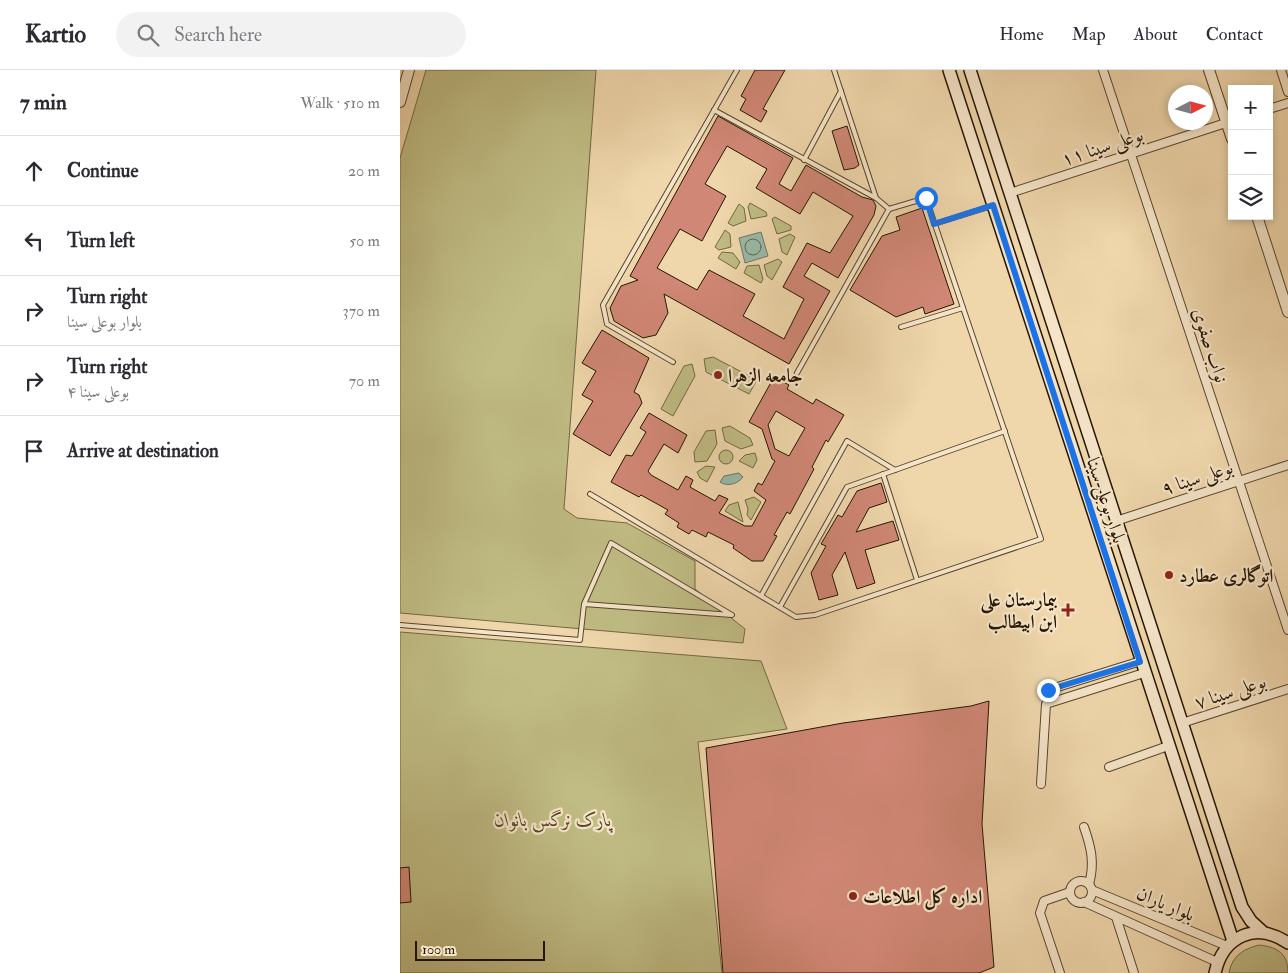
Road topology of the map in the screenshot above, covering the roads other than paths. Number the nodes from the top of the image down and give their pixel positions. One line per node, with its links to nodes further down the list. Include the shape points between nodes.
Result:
1 (409, 70): 11 (street)
2 (737, 70): 14 (lane)
3 (834, 70): 9 (lane)
4 (949, 70): 21 (main road, بلوار بوعلی سینا)
5 (970, 70): 19 (main road, بلوار بوعلی سینا)
6 (1103, 70): 17 (street, نواب صفوی)
7 (1209, 70): 15 (street)
8 (1281, 70): 10 (street)
9 (841, 91): 18 (lane); 20 (lane)
10 (1288, 92)
11 (400, 102)
12 (1288, 103): 13 (street)
13 (1273, 108)
14 (714, 110): 18 (lane); 28 (lane, via 603,305 607,324)
15 (1228, 119)
16 (1228, 122): 17 (street, بوعلی سینا ۱۱)
17 (1131, 154): 19 (street, بوعلی سینا ۱۱); 34 (street, نواب صفوی)
18 (804, 160): 20 (lane)
19 (1010, 193): 36 (main road, بلوار بوعلی سینا)
20 (876, 198): 22 (lane)
21 (993, 205): 24 (lane); 44 (main road, بلوار بوعلی سینا)
22 (889, 209): 24 (lane, via 926,198); 29 (lane)
23 (1258, 220): 26 (street)
24 (934, 224): 25 (lane)
25 (963, 308): 27 (lane); 30 (lane)
26 (1288, 312)
27 (901, 328)
28 (672, 362)
29 (797, 373)
30 (1005, 431): 32 (lane); 37 (lane, via 1040,538)
31 (1288, 465): 34 (street, بوعلی سینا ۹)
32 (895, 470): 33 (lane); 38 (lane, via 847,441)
33 (883, 474): 37 (lane); 40 (lane, via 847,487)
34 (1239, 481): 36 (street, بوعلی سینا ۹); 42 (street, نواب صفوی)
35 (590, 494): 38 (lane)
36 (1116, 521): 43 (main road, بلوار بوعلی سینا)
37 (917, 580): 40 (lane, via 815,614 796,617)
38 (761, 596): 40 (lane)
39 (584, 604): 39 (lane, via 594,605 732,615 611,543); 41 (lane, via 580,640)
40 (780, 607)
41 (400, 625)
42 (1288, 630)
43 (1162, 660): 44 (main road); 49 (main road, بلوار بوعلی سینا)
44 (1139, 668): 45 (street); 46 (street); 50 (main road, بلوار بوعلی سینا)
45 (1089, 678): 46 (street); 48 (street)
46 (1093, 689): 52 (street, via 1046,704)
47 (1288, 689): 49 (street, بوعلی سینا ۷)
48 (1048, 690)
49 (1182, 723): 58 (main road, بلوار بوعلی سینا, via 1242,908)
50 (1168, 746): 51 (street); 59 (main road, بلوار بوعلی سینا)
51 (1110, 767)
52 (1041, 784)
53 (1084, 827): 54 (street, via 1092,849)
54 (1091, 887): 55 (street, via 1083,881 1076,882); 56 (street, via 1091,898); 59 (street, بلوار یاران)
55 (1070, 892): 56 (street, via 1074,901); 62 (street, via 1044,901 1040,913)
56 (1084, 902): 57 (street, بلوار یاران)
57 (1116, 917): 61 (street, بلوار یاران); 63 (street)
58 (1263, 932): 59 (main road, via 1242,936); 60 (main road)
59 (1230, 943): 61 (main road)
60 (1288, 943)
61 (1216, 967)
62 (1060, 973)
63 (1134, 973)

